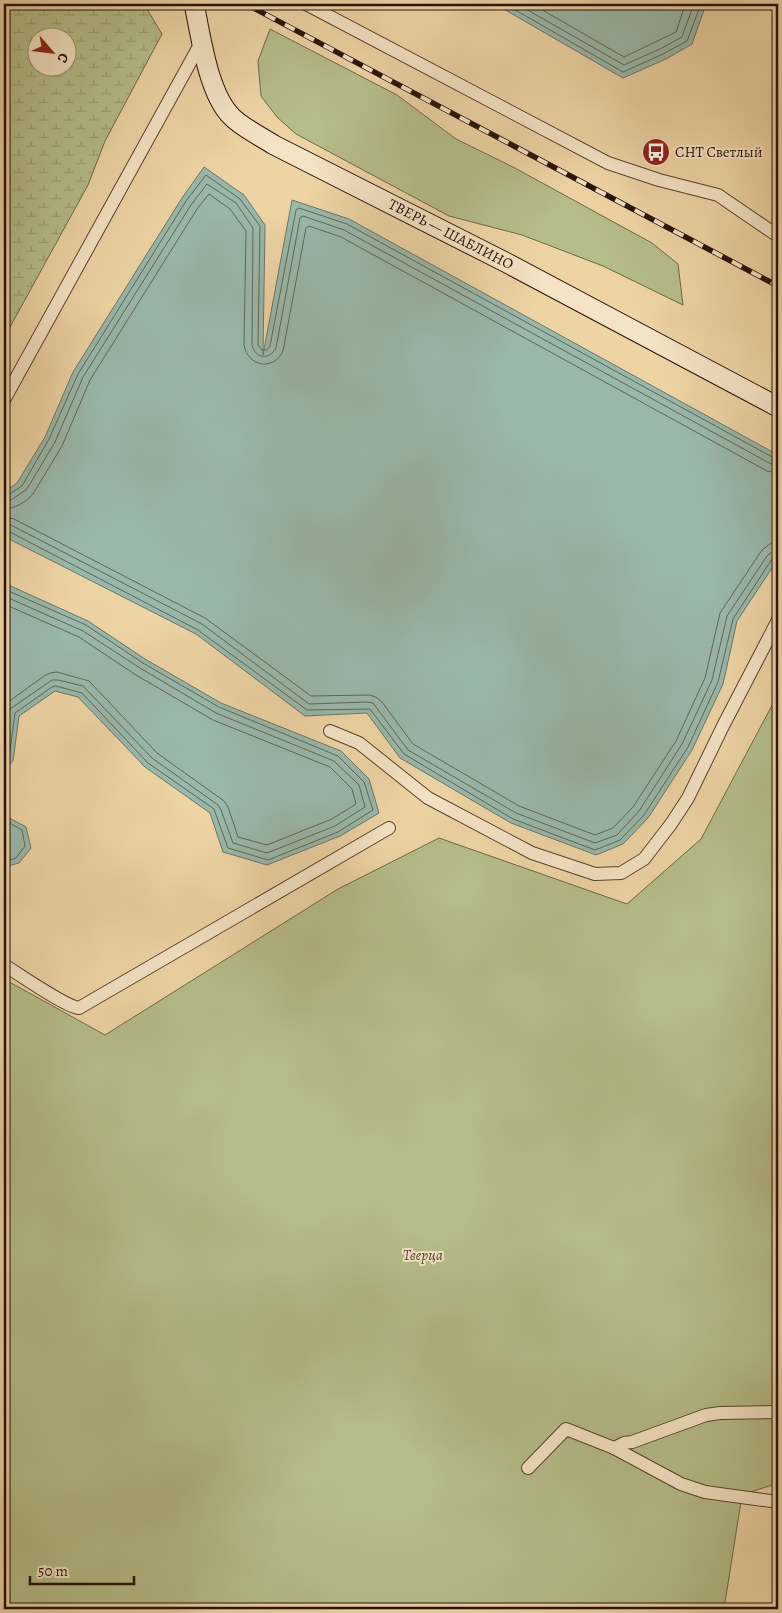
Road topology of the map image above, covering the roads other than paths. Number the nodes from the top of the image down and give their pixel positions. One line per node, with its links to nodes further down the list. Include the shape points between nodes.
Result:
1 (194, 4): 3 (street, ТВЕРЬ — ШАБЛИНО)
2 (306, 4): 4 (street, via 608,163 718,195)
3 (202, 41): 5 (street); 6 (street, ТВЕРЬ — ШАБЛИНО, via 218,98 228,114 242,125 274,145 508,263)
4 (778, 236)
5 (4, 400)
6 (778, 407)
7 (778, 620): 8 (street, via 688,798 644,859 621,873 594,874 532,853 428,798 359,743)
8 (330, 731)
9 (388, 828): 10 (street, via 79,1008)
10 (4, 965)
11 (778, 1412): 12 (street, via 706,1415)
12 (614, 1448): 13 (street, via 566,1428); 14 (street, via 681,1484 705,1492)
13 (528, 1468)
14 (778, 1502)

